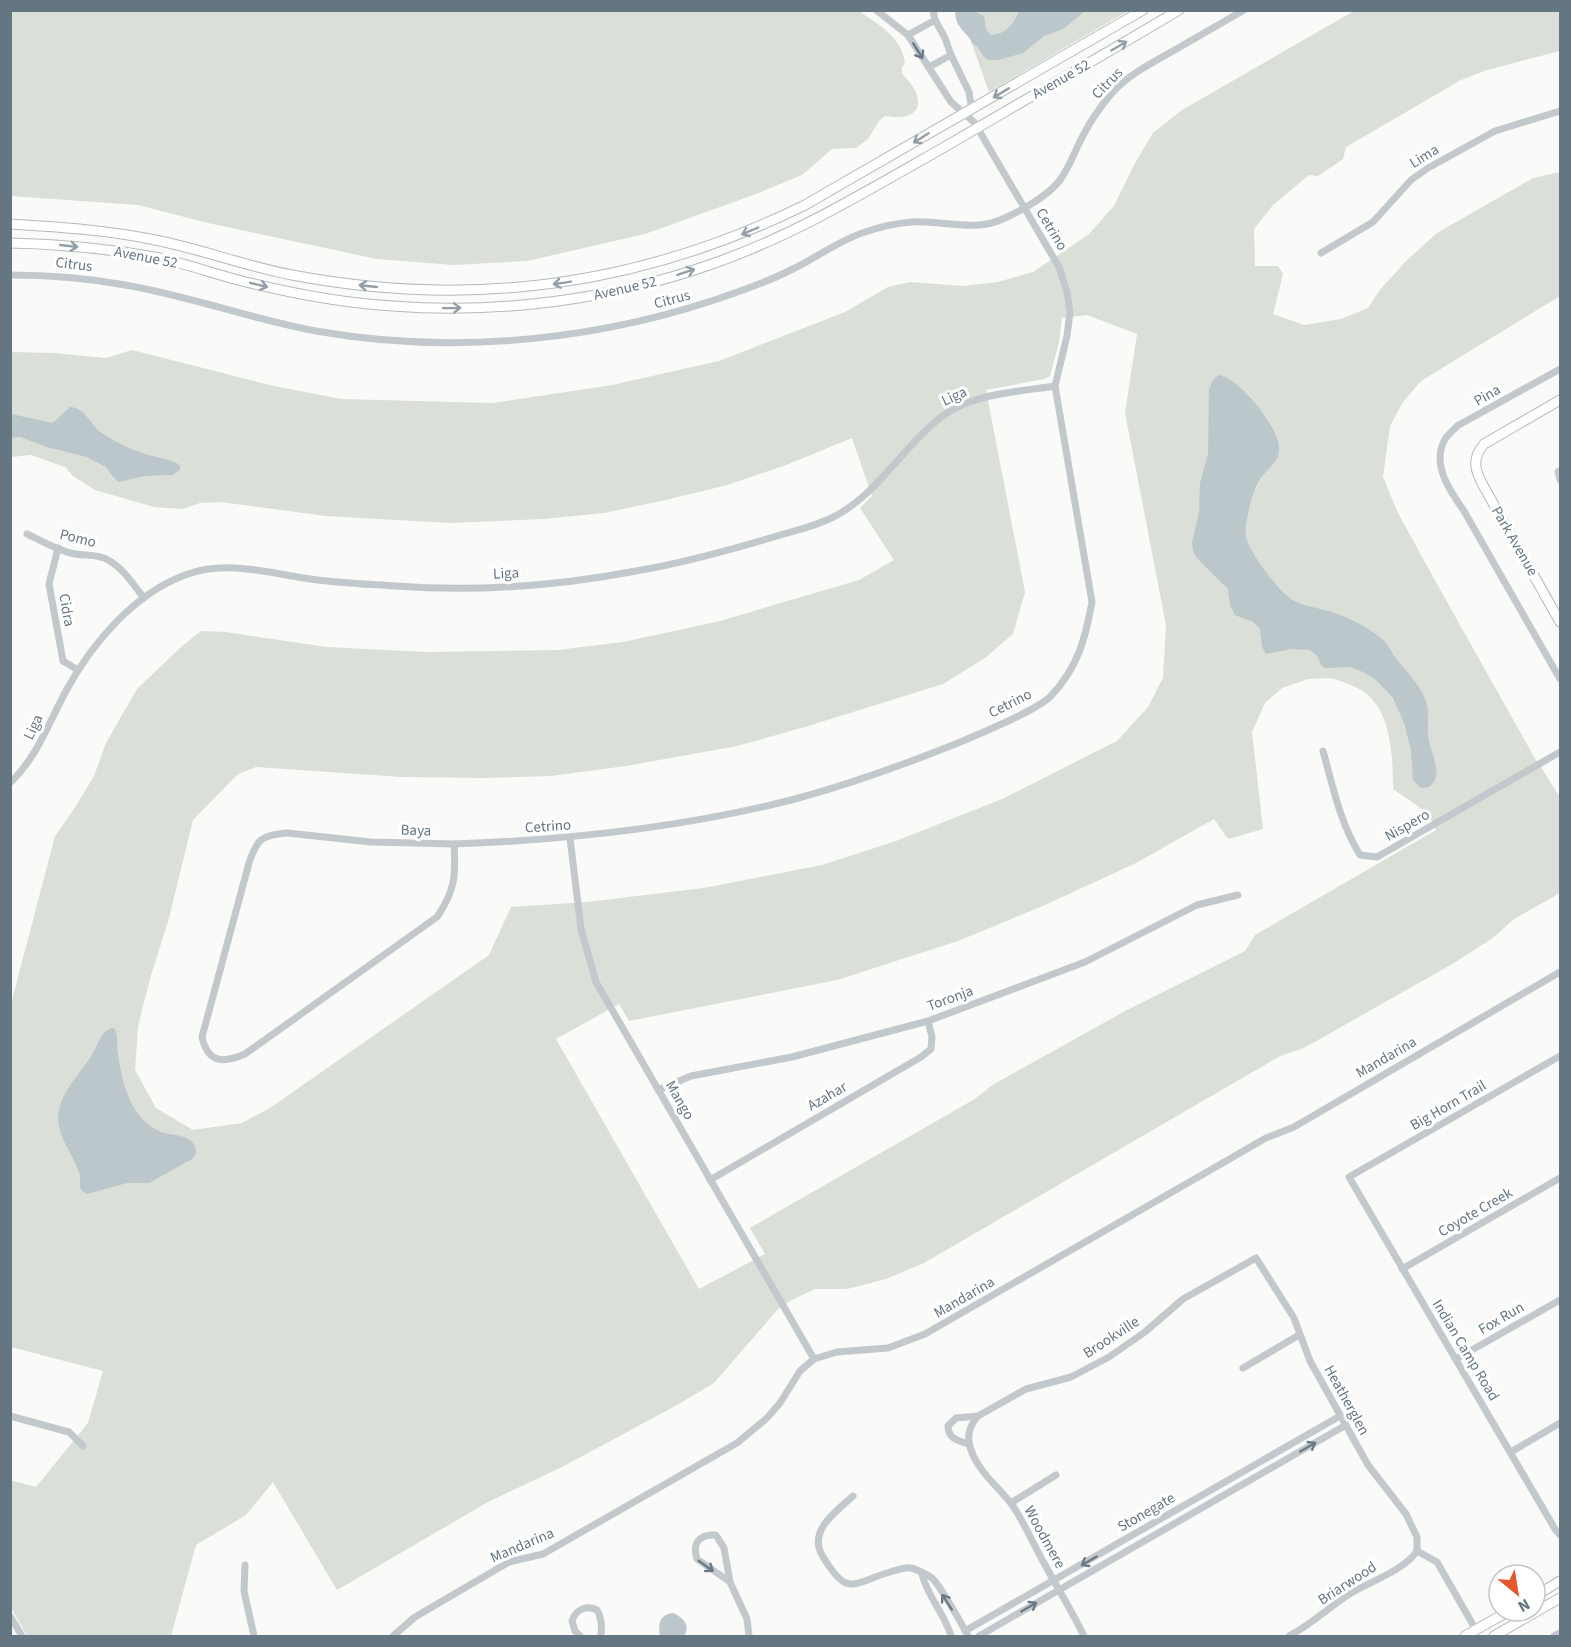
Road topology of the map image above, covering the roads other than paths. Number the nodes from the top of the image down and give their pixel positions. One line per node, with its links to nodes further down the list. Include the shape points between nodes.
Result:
1 (876, 10): 7 (street)
2 (933, 10): 6 (street)
3 (1143, 10): 10 (main road, Avenue 52, one-way to 10)
4 (1179, 10): 12 (main road, Avenue 52, one-way to 4)
5 (1244, 10): 13 (street, Citrus, via 1132,75 1113,92 1085,131 1061,179 1049,192)
6 (935, 20): 7 (street); 8 (street)
7 (908, 35): 9 (street, one-way to 9)
8 (951, 55): 9 (street); 10 (street, via 969,92)
9 (929, 68): 10 (street, via 951,102)
10 (967, 111): 12 (street); 14 (main road, Avenue 52, one-way to 14, via 805,205 743,234 647,266 554,284 454,291 343,284 290,275 154,239)
11 (1560, 111): 16 (street, Lima, via 1495,131 1428,168 1411,180 1373,222)
12 (976, 125): 13 (street, Cetrino); 15 (main road, Avenue 52, one-way to 12, via 162,259 276,289 354,303 434,308 525,305 620,290 713,264 803,226)
13 (1023, 208): 17 (street, Citrus, via 986,225 889,225 861,233 782,274 687,309 575,334 505,340 422,341 317,331 127,285 53,275); 19 (street, Cetrino, via 1059,267 1067,292 1067,336)
14 (10, 224)
15 (10, 243)
16 (1321, 254)
17 (10, 274)
18 (1560, 369): 28 (street, Pina, via 1457,426 1445,439 1440,456 1442,474 1451,493)
19 (1055, 386): 25 (street, Liga, via 977,399 940,417 858,501 838,515 687,561 575,581 445,589 207,568 164,584); 32 (street, Cetrino, via 1092,602 1086,635 1074,666 1049,698 1008,720 866,778 790,800 671,825)
20 (1560, 400): 26 (main road, Park Avenue, via 1484,444 1475,458 1478,476)
21 (1560, 471): 22 (street)
22 (1560, 480)
23 (27, 534): 24 (street, Pomo)
24 (58, 548): 25 (street, Pomo, via 109,561); 27 (street, Cidra, via 49,584 63,661)
25 (144, 598): 27 (street, Liga, via 107,633)
26 (1560, 622)
27 (78, 670): 31 (street, Liga, via 37,751)
28 (1560, 679)
29 (1323, 751): 30 (street, Nispero, via 1341,818 1360,855 1368,857 1377,857)
30 (1560, 752)
31 (10, 783)
32 (570, 838): 33 (street, Cetrino); 38 (street, Mango, via 581,929 596,982)
33 (454, 844): 33 (street, Baya, via 454,882 449,900 437,917 245,1054 230,1060 212,1057 205,1050 202,1037 249,863 256,844 268,834)
34 (1238, 894): 36 (street, Toronja, via 1197,905 1085,962)
35 (1560, 972): 46 (street, Mandarina, via 925,1334 888,1348 837,1352)
36 (928, 1021): 38 (street, Toronja, via 792,1057 691,1076); 41 (street, Azahar, via 932,1049)
37 (1560, 1056): 39 (street, Big Horn Trail)
38 (658, 1090): 41 (street, Mango)
39 (1348, 1177): 43 (street, Indian Camp Road)
40 (1560, 1178): 43 (street, Coyote Creek)
41 (710, 1180): 46 (street, Mango)
42 (1256, 1258): 45 (street, Heatherglen, via 1294,1318); 50 (street, Brookville, via 1183,1299 1108,1357 1071,1377 1026,1389)
43 (1402, 1269): 47 (street, Indian Camp Road)
44 (1560, 1300): 47 (street, Fox Run)
45 (1299, 1335): 48 (street); 51 (street, Heatherglen)
46 (814, 1359): 91 (street, Mandarina, via 800,1371 767,1418 738,1443 543,1554 509,1562 415,1617)
47 (1456, 1359): 57 (street, Indian Camp Road)
48 (1243, 1368)
49 (10, 1416): 55 (street, via 69,1432)
50 (978, 1416): 54 (street, Brookville, via 969,1431); 54 (street, via 956,1418 948,1426 950,1435)
51 (1340, 1416): 53 (street, Heatherglen); 56 (street, Stonegate)
52 (1560, 1423): 57 (street)
53 (1346, 1425): 58 (street, Stonegate, one-way to 53); 74 (street, Heatherglen, via 1368,1465 1406,1514 1417,1537)
54 (969, 1444): 66 (street, Woodmere, via 988,1479)
55 (83, 1446)
56 (1278, 1452): 58 (street); 59 (street, Stonegate)
57 (1511, 1452): 71 (street, Indian Camp Road)
58 (1283, 1461): 61 (street, Stonegate)
59 (1245, 1471): 61 (street); 62 (street, Stonegate)
60 (1056, 1475): 66 (street)
61 (1250, 1480): 63 (street, Stonegate)
62 (1222, 1484): 63 (street); 65 (street, Stonegate)
63 (1228, 1493): 67 (street, Stonegate)
64 (854, 1496): 77 (street, via 827,1521 819,1535 820,1551 836,1577 843,1583 856,1584 902,1569 911,1568)
65 (1202, 1496): 67 (street); 68 (street, Stonegate)
66 (1011, 1503): 78 (street, Woodmere)
67 (1207, 1505): 69 (street, Stonegate)
68 (1177, 1510): 69 (street); 70 (street, Stonegate)
69 (1182, 1519): 72 (street, Stonegate)
70 (1148, 1527): 72 (street); 73 (street, Stonegate)
71 (1560, 1535)
72 (1152, 1536): 75 (street, Stonegate)
73 (1117, 1545): 75 (street); 78 (street, Stonegate, one-way to 78)
74 (1417, 1551): 86 (street, via 1437,1562); 98 (street, Briarwood, via 1408,1561)
75 (1122, 1554): 82 (street, Stonegate)
76 (245, 1565): 90 (street, via 244,1591)
77 (922, 1574): 88 (street, one-way to 77, via 931,1578); 95 (street)
78 (1054, 1581): 82 (street, Woodmere); 88 (street, Stonegate)
79 (1560, 1581): 81 (main road)
80 (729, 1582): 80 (street, one-way to 80, via 719,1539 711,1535 700,1538 694,1548 697,1559); 94 (street, via 747,1619)
81 (1547, 1589)
82 (1059, 1590): 96 (street, Stonegate, one-way to 82); 97 (street, Woodmere)
83 (1560, 1598): 100 (main road)
84 (10, 1616): 89 (street)
85 (1488, 1623): 86 (main road)
86 (1476, 1630): 99 (main road)
87 (1560, 1633): 101 (street)
88 (965, 1634)
89 (22, 1636)
90 (254, 1636)
91 (393, 1636)
92 (580, 1636): 93 (street, via 572,1621 578,1611 586,1608 597,1610 600,1615)
93 (601, 1636)
94 (749, 1636)
95 (951, 1636)
96 (979, 1636)
97 (1084, 1636)
98 (1289, 1636)
99 (1465, 1636)
100 (1494, 1636)
101 (1554, 1636)

